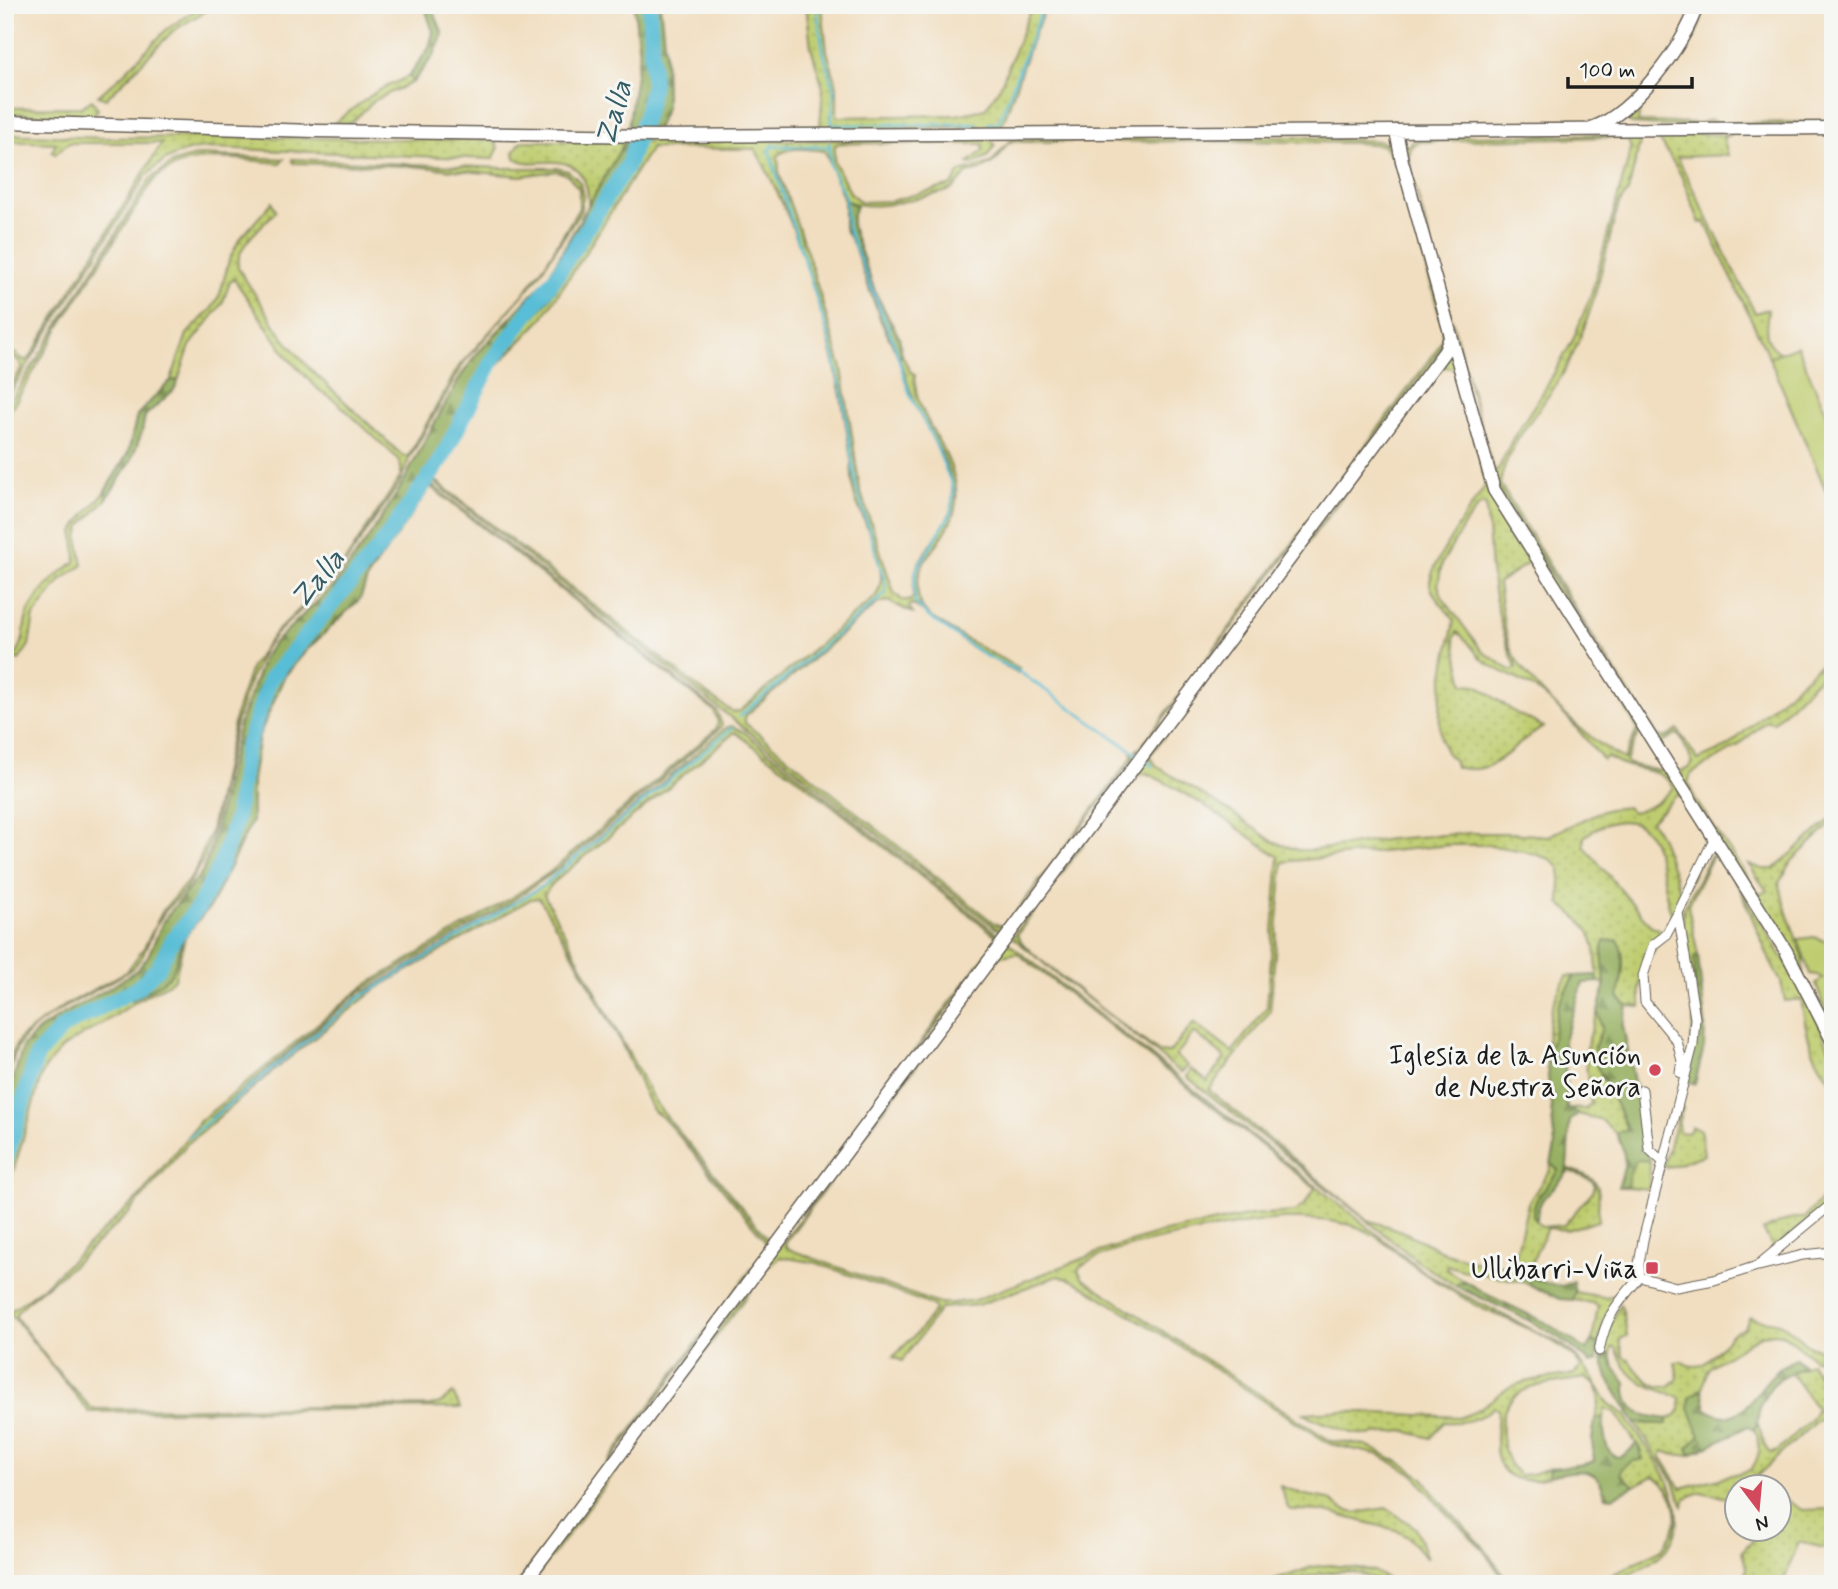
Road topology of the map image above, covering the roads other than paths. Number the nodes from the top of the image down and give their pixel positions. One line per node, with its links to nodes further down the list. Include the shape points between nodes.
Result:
1 (1698, 5): 2 (street, via 1678,48)
2 (1618, 114): 5 (street); 6 (street)
3 (5, 122): 7 (street, via 615,136)
4 (1833, 128): 6 (street)
5 (1583, 130): 6 (street); 7 (street)
6 (1631, 130)
7 (1396, 131): 8 (street)
8 (1451, 335): 9 (street, via 1494,490); 20 (street, via 1445,351)
9 (1714, 839): 10 (street); 11 (street, via 1786,951)
10 (1678, 912): 13 (street, via 1695,1018 1693,1045); 13 (street, via 1666,935 1653,945 1643,976 1645,1002 1677,1041 1682,1061)
11 (1833, 1042)
12 (1643, 1090): 14 (street, via 1650,1149)
13 (1666, 1143): 14 (street)
14 (1662, 1161): 18 (street, via 1643,1240)
15 (1833, 1203): 17 (street)
16 (1833, 1252): 17 (street)
17 (1757, 1266): 18 (street, via 1676,1287)
18 (1640, 1277): 19 (street, via 1613,1308)
19 (1599, 1351)
20 (523, 1584)

